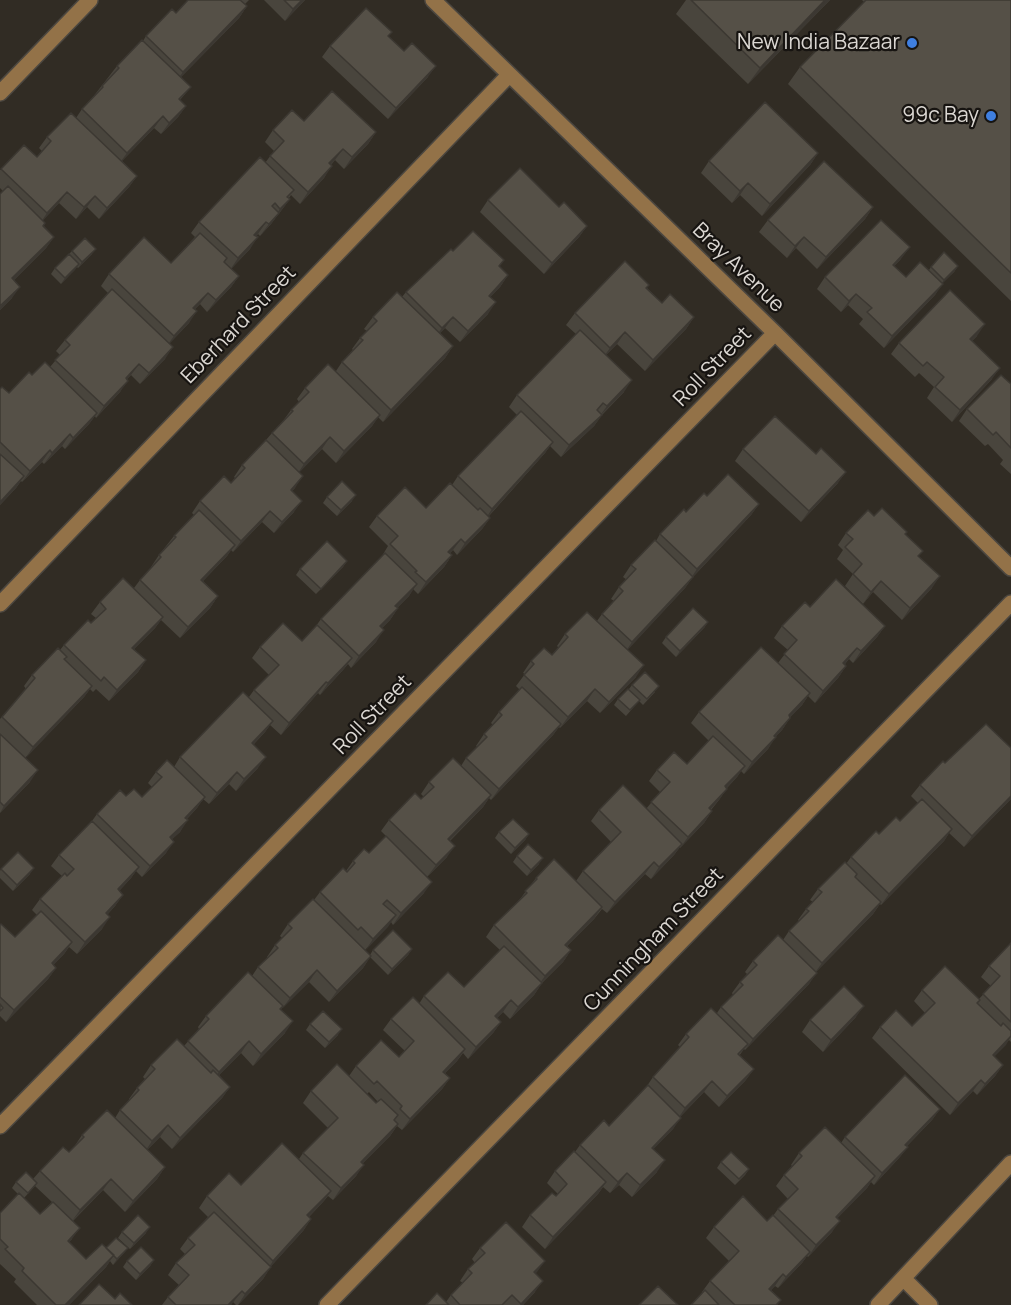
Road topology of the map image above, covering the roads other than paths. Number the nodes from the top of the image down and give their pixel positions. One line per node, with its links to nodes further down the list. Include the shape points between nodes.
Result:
1 (90, 0): 4 (street)
2 (433, 0): 3 (street, Bray Avenue)
3 (509, 75): 5 (street, Bray Avenue); 8 (street, Eberhard Street)
4 (0, 93)
5 (775, 333): 6 (street, Bray Avenue); 9 (street, Roll Street)
6 (1011, 568)
7 (1011, 603): 12 (street, Cunningham Street)
8 (0, 604)
9 (0, 1126)
10 (1011, 1163): 11 (street)
11 (903, 1278): 13 (street); 14 (street)
12 (327, 1305)
13 (878, 1305)
14 (930, 1305)

